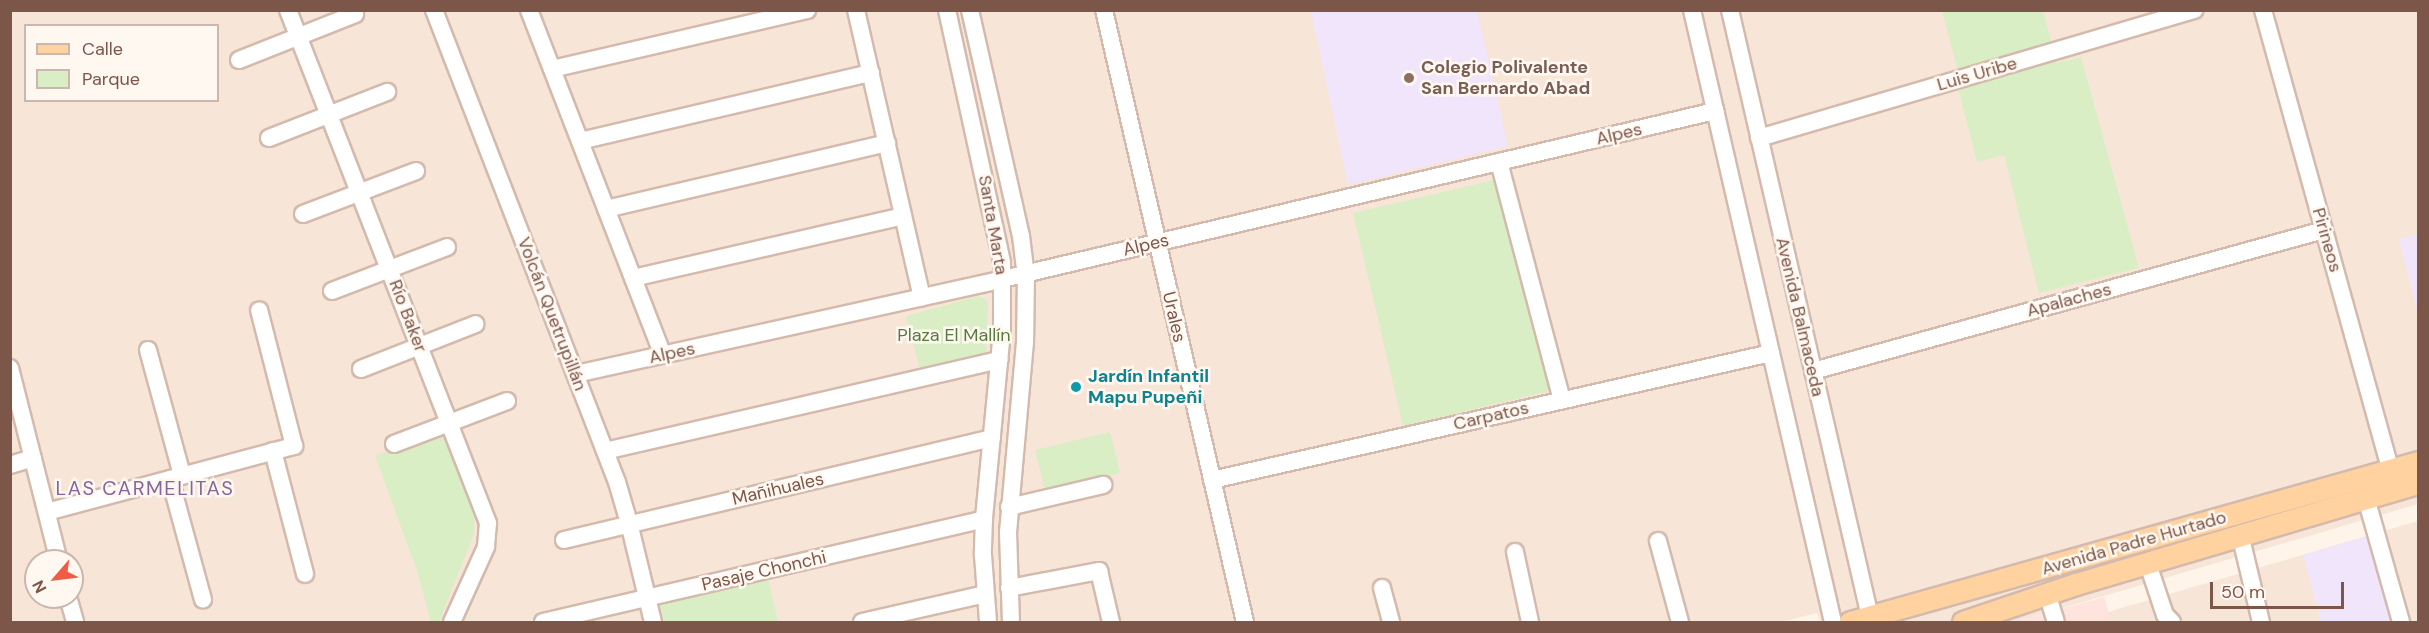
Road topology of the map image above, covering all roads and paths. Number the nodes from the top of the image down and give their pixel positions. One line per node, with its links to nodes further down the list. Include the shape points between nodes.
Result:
1 (288, 10): 14 (street, Río Baker)
2 (434, 10): 50 (street, Volcán Quetrupillán)
3 (529, 10): 16 (street)
4 (807, 10): 16 (street)
5 (856, 10): 17 (street)
6 (947, 10): 37 (street, Santa Marta, via 999,238)
7 (970, 10): 35 (street, Santa Marta)
8 (1692, 10): 19 (street, Avenida Balmaceda)
9 (1730, 10): 22 (street, Avenida Balmaceda)
10 (2195, 10): 22 (street, Luis Uribe)
11 (2263, 10): 31 (street, Pirineos)
12 (1106, 11): 32 (street, Urales)
13 (355, 14): 14 (street)
14 (299, 37): 15 (street); 20 (street, Río Baker)
15 (239, 60)
16 (552, 69): 23 (street)
17 (871, 73): 23 (street); 24 (street)
18 (387, 92): 20 (street)
19 (1715, 111): 25 (street, Alpes); 44 (street, Avenida Balmaceda)
20 (329, 114): 21 (street); 27 (street, Río Baker)
21 (269, 138)
22 (1759, 138): 48 (street, Avenida Balmaceda)
23 (580, 141): 28 (street)
24 (887, 143): 28 (street); 30 (street)
25 (1499, 162): 32 (street, Alpes); 51 (street)
26 (416, 171): 27 (street)
27 (360, 192): 29 (street); 34 (street, Río Baker)
28 (606, 210): 36 (street)
29 (303, 214)
30 (903, 216): 36 (street); 39 (street)
31 (2324, 230): 48 (street, Apalaches); 61 (street, Pirineos)
32 (1157, 243): 35 (street, Alpes); 63 (street, Urales)
33 (447, 247): 34 (street)
34 (390, 269): 38 (street); 42 (street, Río Baker)
35 (1026, 274): 37 (street, Alpes); 67 (street, Santa Marta, via 1025,342)
36 (633, 278): 45 (street)
37 (1003, 279): 39 (street, Alpes); 46 (street, Santa Marta)
38 (332, 291)
39 (921, 298): 45 (street, Alpes)
40 (259, 310): 56 (street, via 294,446)
41 (476, 324): 42 (street)
42 (420, 346): 47 (street); 53 (street, Río Baker)
43 (148, 350): 62 (street)
44 (1771, 353): 51 (street, Carpatos); 97 (street, Avenida Balmaceda)
45 (663, 355): 50 (street, Alpes)
46 (1000, 360): 54 (street, Santa Marta); 57 (street)
47 (361, 369)
48 (1813, 371): 85 (street, Avenida Balmaceda)
49 (11, 374): 58 (street)
50 (576, 374): 57 (street, Volcán Quetrupillán)
51 (1562, 400): 63 (street, Carpatos)
52 (507, 401): 53 (street)
53 (450, 423): 55 (street); 86 (street, Río Baker, via 489,529 486,547)
54 (992, 438): 69 (street, Santa Marta); 70 (street, Mañihuales)
55 (394, 444)
56 (273, 451): 62 (street); 77 (street)
57 (605, 451): 70 (street, Volcán Quetrupillán)
58 (33, 458): 60 (street); 68 (street)
59 (2418, 462): 61 (main road, Avenida Padre Hurtado)
60 (10, 465)
61 (2391, 470): 85 (main road, Avenida Padre Hurtado)
62 (176, 477): 68 (street); 83 (street)
63 (1212, 480): 93 (street, Urales)
64 (2418, 483): 66 (main road, Avenida Padre Hurtado)
65 (1103, 485): 67 (street)
66 (2366, 498): 71 (main road, Avenida Padre Hurtado); 103 (street)
67 (1009, 507): 78 (street, Santa Marta)
68 (46, 512): 74 (street)
69 (984, 519): 81 (street, Santa Marta); 82 (street, Pasaje Chonchi)
70 (629, 523): 72 (street, Mañihuales); 82 (street, Volcán Quetrupillán)
71 (2240, 534): 76 (main road, Avenida Padre Hurtado); 102 (street)
72 (564, 540)
73 (1659, 541): 96 (street)
74 (56, 549)
75 (1515, 552): 95 (street)
76 (2148, 564): 80 (main road, Avenida Padre Hurtado); 101 (street, via 2165,615)
77 (305, 574)
78 (1009, 588): 91 (street, Santa Marta); 92 (street, via 1100,571)
79 (1382, 588): 94 (street)
80 (2047, 593): 99 (main road, Avenida Padre Hurtado); 100 (street)
81 (985, 594): 84 (street); 90 (street, Santa Marta)
82 (647, 598): 87 (street, Pasaje Chonchi); 88 (street, Volcán Quetrupillán)
83 (203, 600)
84 (898, 618): 89 (street)
85 (1869, 620): 98 (main road, Avenida Padre Hurtado)
86 (452, 622)
87 (543, 622)
88 (653, 622)
89 (862, 622)
90 (988, 622)
91 (1011, 622)
92 (1111, 622)
93 (1245, 622)
94 (1391, 622)
95 (1530, 622)
96 (1680, 622)
97 (1833, 622)
98 (1850, 622)
99 (1963, 622)
100 (2056, 622)
101 (2172, 622)
102 (2262, 622)
103 (2401, 622)

